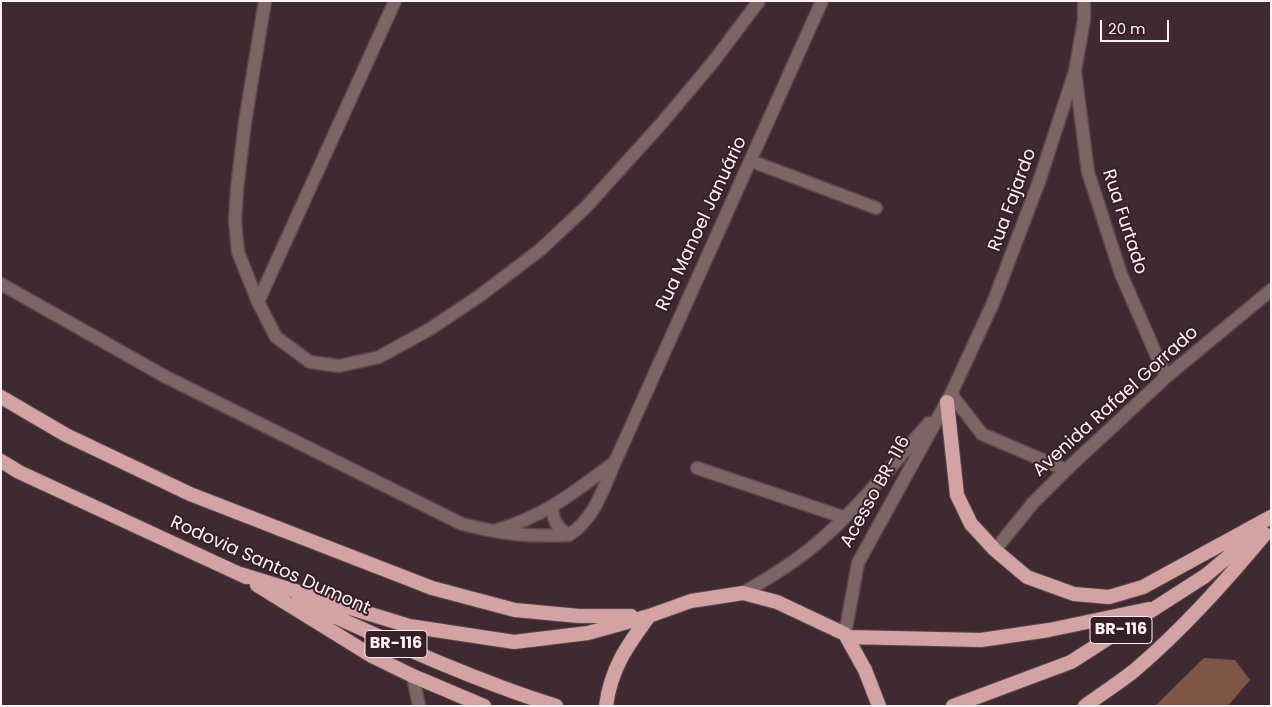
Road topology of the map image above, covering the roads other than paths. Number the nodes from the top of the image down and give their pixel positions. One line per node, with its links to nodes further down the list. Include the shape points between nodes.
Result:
1 (265, 1): 11 (street, via 245,122 235,222 238,252)
2 (395, 1): 11 (street)
3 (759, 1): 11 (street, via 678,103 586,207 540,250 430,329 379,357 339,366 310,362 276,337)
4 (822, 1): 7 (street, Rua Manoel Januário)
5 (1084, 1): 6 (street, Rua Fajardo)
6 (1075, 71): 12 (street, Rua Furtado, via 1088,172 1121,274); 14 (street, Rua Fajardo, via 1040,179 993,303)
7 (751, 161): 8 (street); 16 (street, Rua Manoel Januário)
8 (876, 208)
9 (1, 284): 24 (street, via 166,377 462,524)
10 (1271, 290): 12 (street, Avenida Rafael Gorrado)
11 (258, 302)
12 (1166, 377): 18 (street, Avenida Rafael Gorrado)
13 (1, 397): 30 (highway, via 66,435 190,494 432,588 515,610 579,616)
14 (949, 398): 18 (street, via 982,434); 21 (street); 26 (highway, via 957,495 971,524); 31 (street, Acesso BR-116, via 858,563)
15 (1, 461): 27 (highway, Rodovia Santos Dumont / BR-116)
16 (615, 462): 19 (street, Rua Manoel Januário); 25 (street, Rua Manoel Januário, via 594,510 585,523)
17 (697, 468): 21 (street)
18 (1066, 470): 26 (street, Avenida Rafael Gorrado, via 1033,503)
19 (552, 508): 24 (street, Rua Manoel Januário, via 522,523); 25 (street, via 559,529)
20 (1271, 517): 26 (highway, via 1143,587 1109,597 1074,594 1027,577)
21 (843, 518): 28 (street, via 817,543 776,574)
22 (1271, 521): 29 (highway, BR-116, via 1205,576)
23 (1271, 527): 39 (highway, via 1186,623 1133,671)
24 (492, 532): 25 (street, via 529,537)
25 (569, 535)
26 (995, 550)
27 (240, 574): 30 (highway, via 409,626 514,642 588,633); 32 (highway, via 372,656); 35 (highway, Rodovia Santos Dumont / BR-116, via 448,666)
28 (743, 593): 30 (highway, via 691,601); 31 (highway, via 777,602)
29 (1157, 607): 31 (highway, via 1049,630 981,640); 38 (highway, BR-116, via 1070,662)
30 (649, 616): 36 (highway, via 620,656 608,688)
31 (846, 635): 37 (highway)
32 (413, 676): 33 (street); 34 (highway)
33 (419, 706)
34 (484, 706)
35 (556, 706)
36 (606, 706)
37 (879, 706)
38 (953, 706)
39 (1085, 706)

